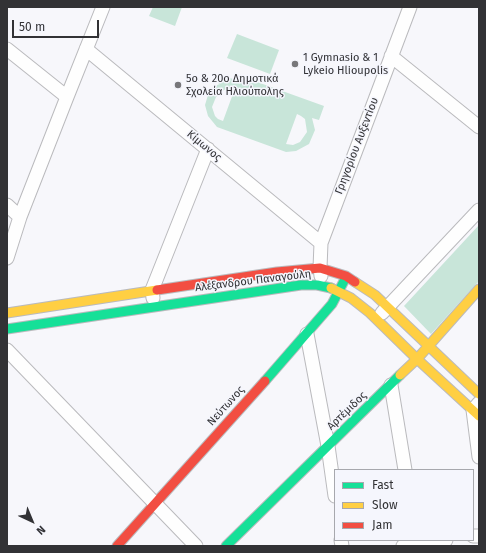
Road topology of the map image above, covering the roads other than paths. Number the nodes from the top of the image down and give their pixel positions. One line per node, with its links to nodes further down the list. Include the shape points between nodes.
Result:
1 (103, 7): 3 (street)
2 (410, 7): 5 (street, Γρηγορίου Αυξεντίου)
3 (86, 48): 6 (street); 8 (street, Κίμωνος)
4 (7, 49): 6 (street)
5 (391, 56): 7 (street); 12 (street, Γρηγορίου Αυξεντίου)
6 (67, 96): 11 (street)
7 (479, 127)
8 (208, 149): 12 (street, Κίμωνος); 18 (street)
9 (7, 205): 11 (street)
10 (479, 210): 21 (street)
11 (20, 216): 13 (street)
12 (320, 243): 14 (street, Γρηγορίου Αυξεντίου)
13 (7, 258)
14 (320, 268): 15 (street, Αλέξανδρου Παναγούλη); 16 (street, Γρηγορίου Αυξεντίου, via 322,280); 18 (street, Αλέξανδρου Παναγούλη)
15 (346, 276): 19 (street, Νεύτωνος); 21 (street, Αλέξανδρου Παναγούλη)
16 (317, 285): 19 (street, Αλέξανδρου Παναγούλη); 20 (street, Αλέξανδρου Παναγούλη, via 301,285)
17 (479, 289): 26 (street, Αρτέμιδος)
18 (152, 290): 20 (street); 22 (street, Αλέξανδρου Παναγούλη)
19 (339, 291): 23 (street, Αλέξανδρου Παναγούλη); 25 (street, Νεύτωνος, via 332,304)
20 (153, 306): 24 (street, Αλέξανδρου Παναγούλη)
21 (388, 307): 23 (street); 26 (street, Αλέξανδρου Παναγούλη)
22 (7, 313)
23 (376, 319): 28 (street, Αλέξανδρου Παναγούλη)
24 (7, 329)
25 (307, 334): 32 (street); 36 (street, Νεύτωνος)
26 (429, 347): 28 (street, Αρτέμιδος); 30 (street, Αλέξανδρου Παναγούλη)
27 (7, 350): 36 (street)
28 (417, 359): 29 (street, Αρτέμιδος); 31 (street, Αλέξανδρου Παναγούλη)
29 (390, 385): 32 (street, Αρτέμιδος); 34 (street)
30 (479, 394)
31 (477, 410): 33 (street)
32 (328, 446): 35 (street); 41 (street, Αρτέμιδος)
33 (479, 457)
34 (405, 469)
35 (334, 489)
36 (154, 504): 39 (street, Νεύτωνος); 40 (street)
37 (437, 541): 38 (street)
38 (418, 543): 42 (street)
39 (117, 546)
40 (196, 546)
41 (226, 546)
42 (403, 546)

